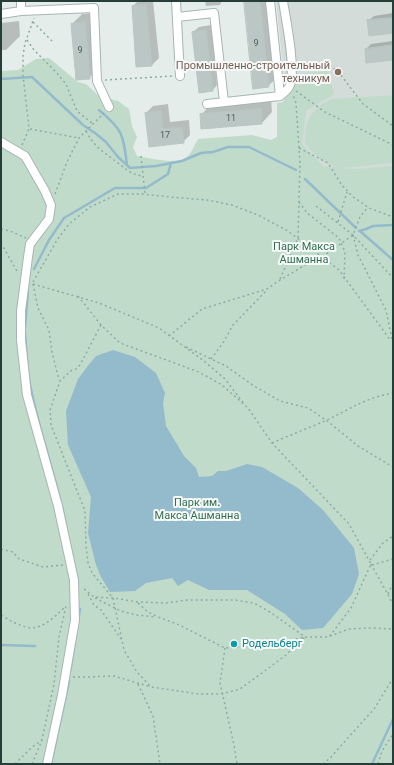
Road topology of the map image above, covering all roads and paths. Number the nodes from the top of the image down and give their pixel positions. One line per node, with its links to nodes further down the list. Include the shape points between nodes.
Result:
1 (21, 1): 5 (street)
2 (176, 1): 8 (street)
3 (270, 1): 16 (street)
4 (283, 1): 15 (street, via 292,65)
5 (21, 11): 6 (street); 7 (street)
6 (37, 11): 9 (path); 14 (street, via 94,8)
7 (1, 14)
8 (177, 17): 13 (street); 17 (street, via 214,13)
9 (33, 22): 10 (path); 11 (path)
10 (27, 39): 21 (path, via 66,84 77,111); 23 (path, via 23,56 23,80)
11 (54, 44)
12 (330, 65): 22 (path, via 363,104)
13 (180, 76): 14 (path)
14 (97, 81): 19 (street)
15 (290, 86): 16 (street); 27 (path, via 325,112); 28 (path, via 296,102)
16 (280, 96): 17 (street)
17 (224, 102): 18 (street)
18 (207, 104)
19 (109, 107)
20 (102, 115): 21 (path)
21 (92, 124): 24 (path)
22 (393, 126)
23 (29, 129): 25 (path); 29 (path)
24 (86, 131): 25 (path); 31 (path, via 102,152 127,171 136,176)
25 (79, 138): 35 (path)
26 (1, 142): 29 (street)
27 (393, 146)
28 (299, 148): 32 (path, via 328,163); 34 (path)
29 (19, 152): 35 (street, via 26,156)
30 (141, 156): 31 (path)
31 (143, 176): 33 (path)
32 (347, 191): 37 (path); 39 (path)
33 (145, 194): 42 (path, via 232,205 288,230); 50 (path, via 118,194 90,208 69,224)
34 (299, 202): 42 (path); 44 (path, via 307,213 339,238)
35 (51, 205): 45 (street, via 49,219)
36 (316, 206): 39 (path)
37 (368, 207): 38 (path); 41 (path, via 360,217)
38 (393, 217)
39 (338, 222): 41 (path)
40 (1, 229): 45 (path, via 19,234)
41 (353, 235): 44 (path); 47 (path); 55 (path, via 358,255 386,310)
42 (298, 238): 46 (path); 49 (path)
43 (1, 243): 50 (path, via 10,261)
44 (341, 243): 46 (path); 48 (path, via 345,252)
45 (30, 244): 50 (street)
46 (322, 257): 48 (path, via 339,270); 49 (path)
47 (393, 278)
48 (344, 279): 55 (path)
49 (280, 280): 51 (path)
50 (30, 284): 52 (path); 59 (path, via 49,330); 70 (street, via 21,311 21,340 27,395 58,506)
51 (267, 290): 54 (path, via 202,309); 58 (path, via 233,325)
52 (78, 296): 53 (path); 54 (path, via 158,328)
53 (100, 325): 59 (path, via 80,365); 61 (path, via 120,343 199,372 222,386)
54 (170, 336): 56 (path)
55 (391, 341): 57 (path)
56 (181, 344): 58 (path); 61 (path, via 224,379)
57 (393, 344)
58 (211, 359): 62 (path, via 280,401 308,408)
59 (60, 381): 75 (path, via 50,410 51,425 85,511 88,563 92,573)
60 (393, 393): 62 (path, via 376,396)
61 (248, 408): 63 (path)
62 (326, 420): 63 (path); 64 (path, via 358,446)
63 (272, 443): 68 (path, via 349,524)
64 (393, 467)
65 (393, 536): 68 (path, via 383,543)
66 (1, 549): 70 (path, via 13,552 19,559 43,568 64,565)
67 (393, 559): 69 (path)
68 (370, 560): 69 (path)
69 (372, 564): 73 (path); 84 (path, via 350,608)
70 (74, 580): 72 (path); 76 (street)
71 (393, 583): 73 (path)
72 (87, 592): 74 (path); 86 (path)
73 (388, 594): 78 (path)
74 (94, 598): 75 (path); 80 (path)
75 (113, 598): 77 (path); 80 (path)
76 (74, 599): 79 (path); 88 (street, via 75,620)
77 (138, 602): 82 (path); 85 (path, via 227,600 254,604)
78 (393, 604)
79 (66, 606): 81 (path, via 52,620 36,628 19,626); 95 (path)
80 (115, 608): 82 (path, via 136,615); 86 (path)
81 (1, 615)
82 (158, 617): 87 (path)
83 (393, 630): 84 (path, via 349,629)
84 (329, 636): 85 (path)
85 (305, 637): 87 (path); 92 (path, via 262,673 240,688)
86 (122, 641): 91 (path, via 124,650 137,672)
87 (225, 648): 92 (path, via 220,683)
88 (65, 676): 90 (path, via 114,676); 98 (street)
89 (393, 678): 101 (path, via 374,709)
90 (138, 684): 91 (path); 99 (path, via 153,716)
91 (151, 687): 92 (path, via 199,694)
92 (222, 694): 100 (path)
93 (393, 734): 102 (path, via 382,751)
94 (45, 736): 95 (path)
95 (42, 740): 96 (path); 97 (path)
96 (15, 764)
97 (32, 764)
98 (47, 764)
99 (160, 764)
100 (237, 764)
101 (323, 764)
102 (378, 764)

